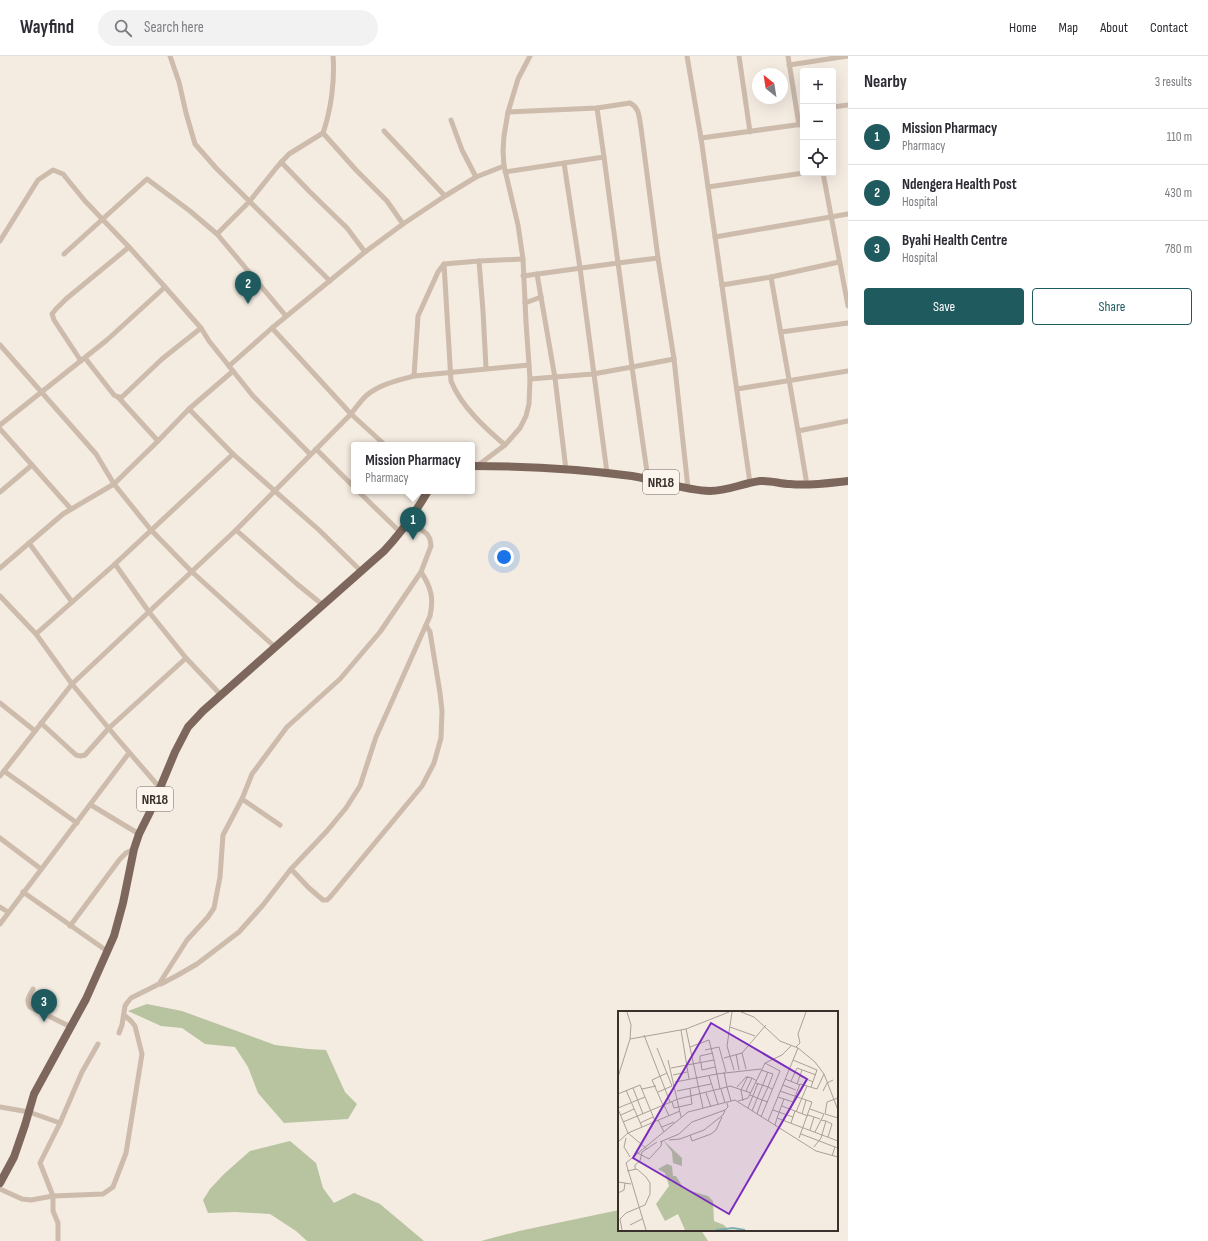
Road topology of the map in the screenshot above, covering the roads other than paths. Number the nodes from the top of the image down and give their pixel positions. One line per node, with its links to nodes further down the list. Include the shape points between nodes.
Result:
1 (170, 56): 30 (street, via 195,144)
2 (333, 56): 18 (street, via 328,116)
3 (530, 56): 12 (street, via 518,79)
4 (687, 56): 19 (street)
5 (740, 56): 17 (street)
6 (788, 56): 8 (street)
7 (848, 56): 8 (street)
8 (790, 65): 14 (street)
9 (848, 106): 11 (street)
10 (597, 108): 12 (street); 20 (street); 41 (street, via 630,103 638,110)
11 (836, 108)
12 (508, 112): 23 (street, via 504,136)
13 (452, 120): 27 (street, via 462,150)
14 (800, 120)
15 (800, 125): 17 (street)
16 (384, 131): 29 (street)
17 (750, 132): 19 (street)
18 (323, 133): 21 (street, via 289,154); 34 (street, via 387,201)
19 (701, 138): 28 (street)
20 (604, 157): 22 (street); 45 (street)
21 (281, 162): 30 (street); 39 (street, via 348,228)
22 (564, 163): 24 (street); 47 (street)
23 (504, 166): 24 (street); 27 (street)
24 (505, 172): 42 (street)
25 (800, 174): 28 (street)
26 (824, 176): 32 (street)
27 (476, 177): 29 (street)
28 (708, 188): 36 (street)
29 (445, 196): 34 (street)
30 (249, 202): 35 (street); 51 (street)
31 (848, 214): 32 (street)
32 (831, 217): 36 (street); 44 (street)
33 (103, 218): 35 (street, via 147,179); 37 (street, via 63,174 53,170 38,180); 38 (street); 40 (street)
34 (403, 224): 39 (street)
35 (217, 234): 57 (street)
36 (714, 237): 52 (street)
37 (0, 241)
38 (129, 246): 53 (street); 65 (street, via 52,314)
39 (365, 252): 51 (street)
40 (64, 254)
41 (658, 258): 45 (street); 64 (street)
42 (523, 259): 43 (street); 49 (street)
43 (479, 261): 46 (street); 69 (street)
44 (839, 262): 50 (street); 56 (street)
45 (618, 263): 47 (street); 68 (street)
46 (444, 264): 72 (street); 74 (street, via 418,316)
47 (580, 268): 48 (street); 73 (street)
48 (537, 274): 49 (street); 54 (street)
49 (523, 276): 55 (street)
50 (771, 277): 52 (street); 61 (street)
51 (330, 281): 57 (street)
52 (722, 285): 78 (street)
53 (165, 287): 59 (street); 63 (street)
54 (541, 297): 55 (street); 75 (street)
55 (525, 303): 66 (street)
56 (848, 306)
57 (286, 316): 60 (street)
58 (848, 323): 61 (street)
59 (201, 328): 67 (street); 80 (street)
60 (272, 328): 67 (street); 82 (street)
61 (781, 332): 77 (street)
62 (0, 345): 79 (street)
63 (86, 358): 65 (street); 80 (street)
64 (674, 359): 68 (street); 104 (street)
65 (81, 362): 79 (street)
66 (529, 365): 69 (street); 76 (street)
67 (229, 366): 70 (street)
68 (632, 367): 73 (street); 98 (street)
69 (486, 368): 72 (street)
70 (233, 371): 81 (street); 92 (street, via 253,396)
71 (848, 371): 77 (street)
72 (450, 372): 74 (street); 89 (street, via 454,386 464,403 486,430)
73 (593, 374): 75 (street); 97 (street)
74 (414, 376): 82 (street, via 373,390)
75 (555, 378): 76 (street); 96 (street)
76 (530, 379): 89 (street, via 526,416 520,428)
77 (790, 381): 78 (street); 86 (street)
78 (737, 390): 100 (street)
79 (41, 393): 84 (street); 101 (street, via 96,454)
80 (118, 398): 87 (street)
81 (189, 409): 87 (street); 91 (street)
82 (351, 414): 88 (street); 90 (street)
83 (848, 421): 86 (street)
84 (0, 425)
85 (0, 429): 93 (street)
86 (798, 431): 103 (street)
87 (158, 441): 101 (street)
88 (382, 442)
89 (505, 445): 94 (street)
90 (316, 449): 92 (street); 102 (street)
91 (232, 454): 105 (street); 111 (street)
92 (310, 454): 105 (street)
93 (32, 465): 106 (street); 109 (street)
94 (475, 465)
95 (475, 466): 96 (main road, NR18)
96 (566, 470): 97 (main road, NR18)
97 (607, 473): 98 (main road, NR18)
98 (648, 479): 104 (main road, NR18)
99 (848, 481): 103 (main road, NR18)
100 (750, 483): 103 (main road, NR18, via 762,481); 104 (main road, NR18, via 726,490)
101 (114, 484): 109 (street); 111 (street)
102 (351, 484)
103 (807, 485)
104 (688, 488)
105 (276, 491): 112 (street); 118 (street)
106 (0, 492)
107 (361, 494): 113 (street)
108 (426, 494): 110 (main road, NR18)
109 (71, 509): 114 (street)
110 (409, 520): 113 (main road, NR18); 119 (street, via 430,539 431,546)
111 (151, 530): 115 (street); 117 (street)
112 (236, 530): 117 (street); 122 (street)
113 (401, 533): 118 (main road, NR18)
114 (29, 543): 116 (street); 121 (street)
115 (115, 564): 121 (street); 123 (street)
116 (0, 568)
117 (192, 571): 123 (street); 126 (street)
118 (361, 571): 122 (main road, NR18)
119 (421, 572): 124 (street, via 431,592 432,605); 137 (street, via 380,632 340,679 287,727 252,774)
120 (0, 598): 125 (street)
121 (72, 602): 125 (street)
122 (323, 605): 126 (main road, NR18)
123 (149, 612): 127 (street); 128 (street)
124 (426, 625): 145 (street, via 376,738 360,786 327,832); 145 (street, via 434,653 442,711 441,738 434,763 422,786 327,900 323,900 309,888)
125 (36, 634): 128 (street)
126 (275, 647): 129 (main road, NR18)
127 (186, 658): 129 (street); 132 (street)
128 (72, 684): 131 (street); 132 (street)
129 (221, 695): 136 (main road, NR18, via 188,727)
130 (0, 703): 133 (street)
131 (41, 723): 132 (street, via 76,755 81,756 85,755); 133 (street)
132 (109, 728): 134 (street)
133 (35, 730): 135 (street)
134 (129, 753): 136 (street); 138 (street)
135 (2, 773): 139 (street)
136 (160, 788): 141 (main road, NR18)
137 (242, 799): 140 (street); 152 (street, via 223,835 220,877 214,908 187,940)
138 (91, 805): 139 (street); 141 (street)
139 (77, 823): 144 (street)
140 (280, 825)
141 (139, 834): 143 (main road, NR18)
142 (0, 838): 144 (street)
143 (134, 849): 150 (street, via 120,859); 151 (main road, NR18, via 123,903)
144 (41, 869): 146 (street)
145 (291, 869): 152 (street, via 264,905 238,932 197,964)
146 (23, 892): 148 (street); 150 (street)
147 (0, 907): 148 (street)
148 (8, 912): 149 (street)
149 (0, 924)
150 (70, 926): 151 (street)
151 (107, 951): 155 (main road, NR18)
152 (159, 984): 154 (street, via 131,998 125,1006)
153 (33, 989): 155 (street, via 27,1000 30,1007)
154 (124, 1015): 156 (street); 163 (street, via 135,1026 142,1054 126,1153 113,1187 103,1194)
155 (71, 1027): 159 (main road, NR18, via 38,1084)
156 (119, 1033)
157 (98, 1044): 160 (street, via 82,1072)
158 (0, 1107): 159 (street)
159 (28, 1112): 160 (street); 161 (main road, NR18, via 14,1157)
160 (60, 1123): 163 (street, via 40,1163)
161 (0, 1183)
162 (0, 1189): 163 (street, via 22,1199)
163 (53, 1196): 164 (street)
164 (58, 1241)

